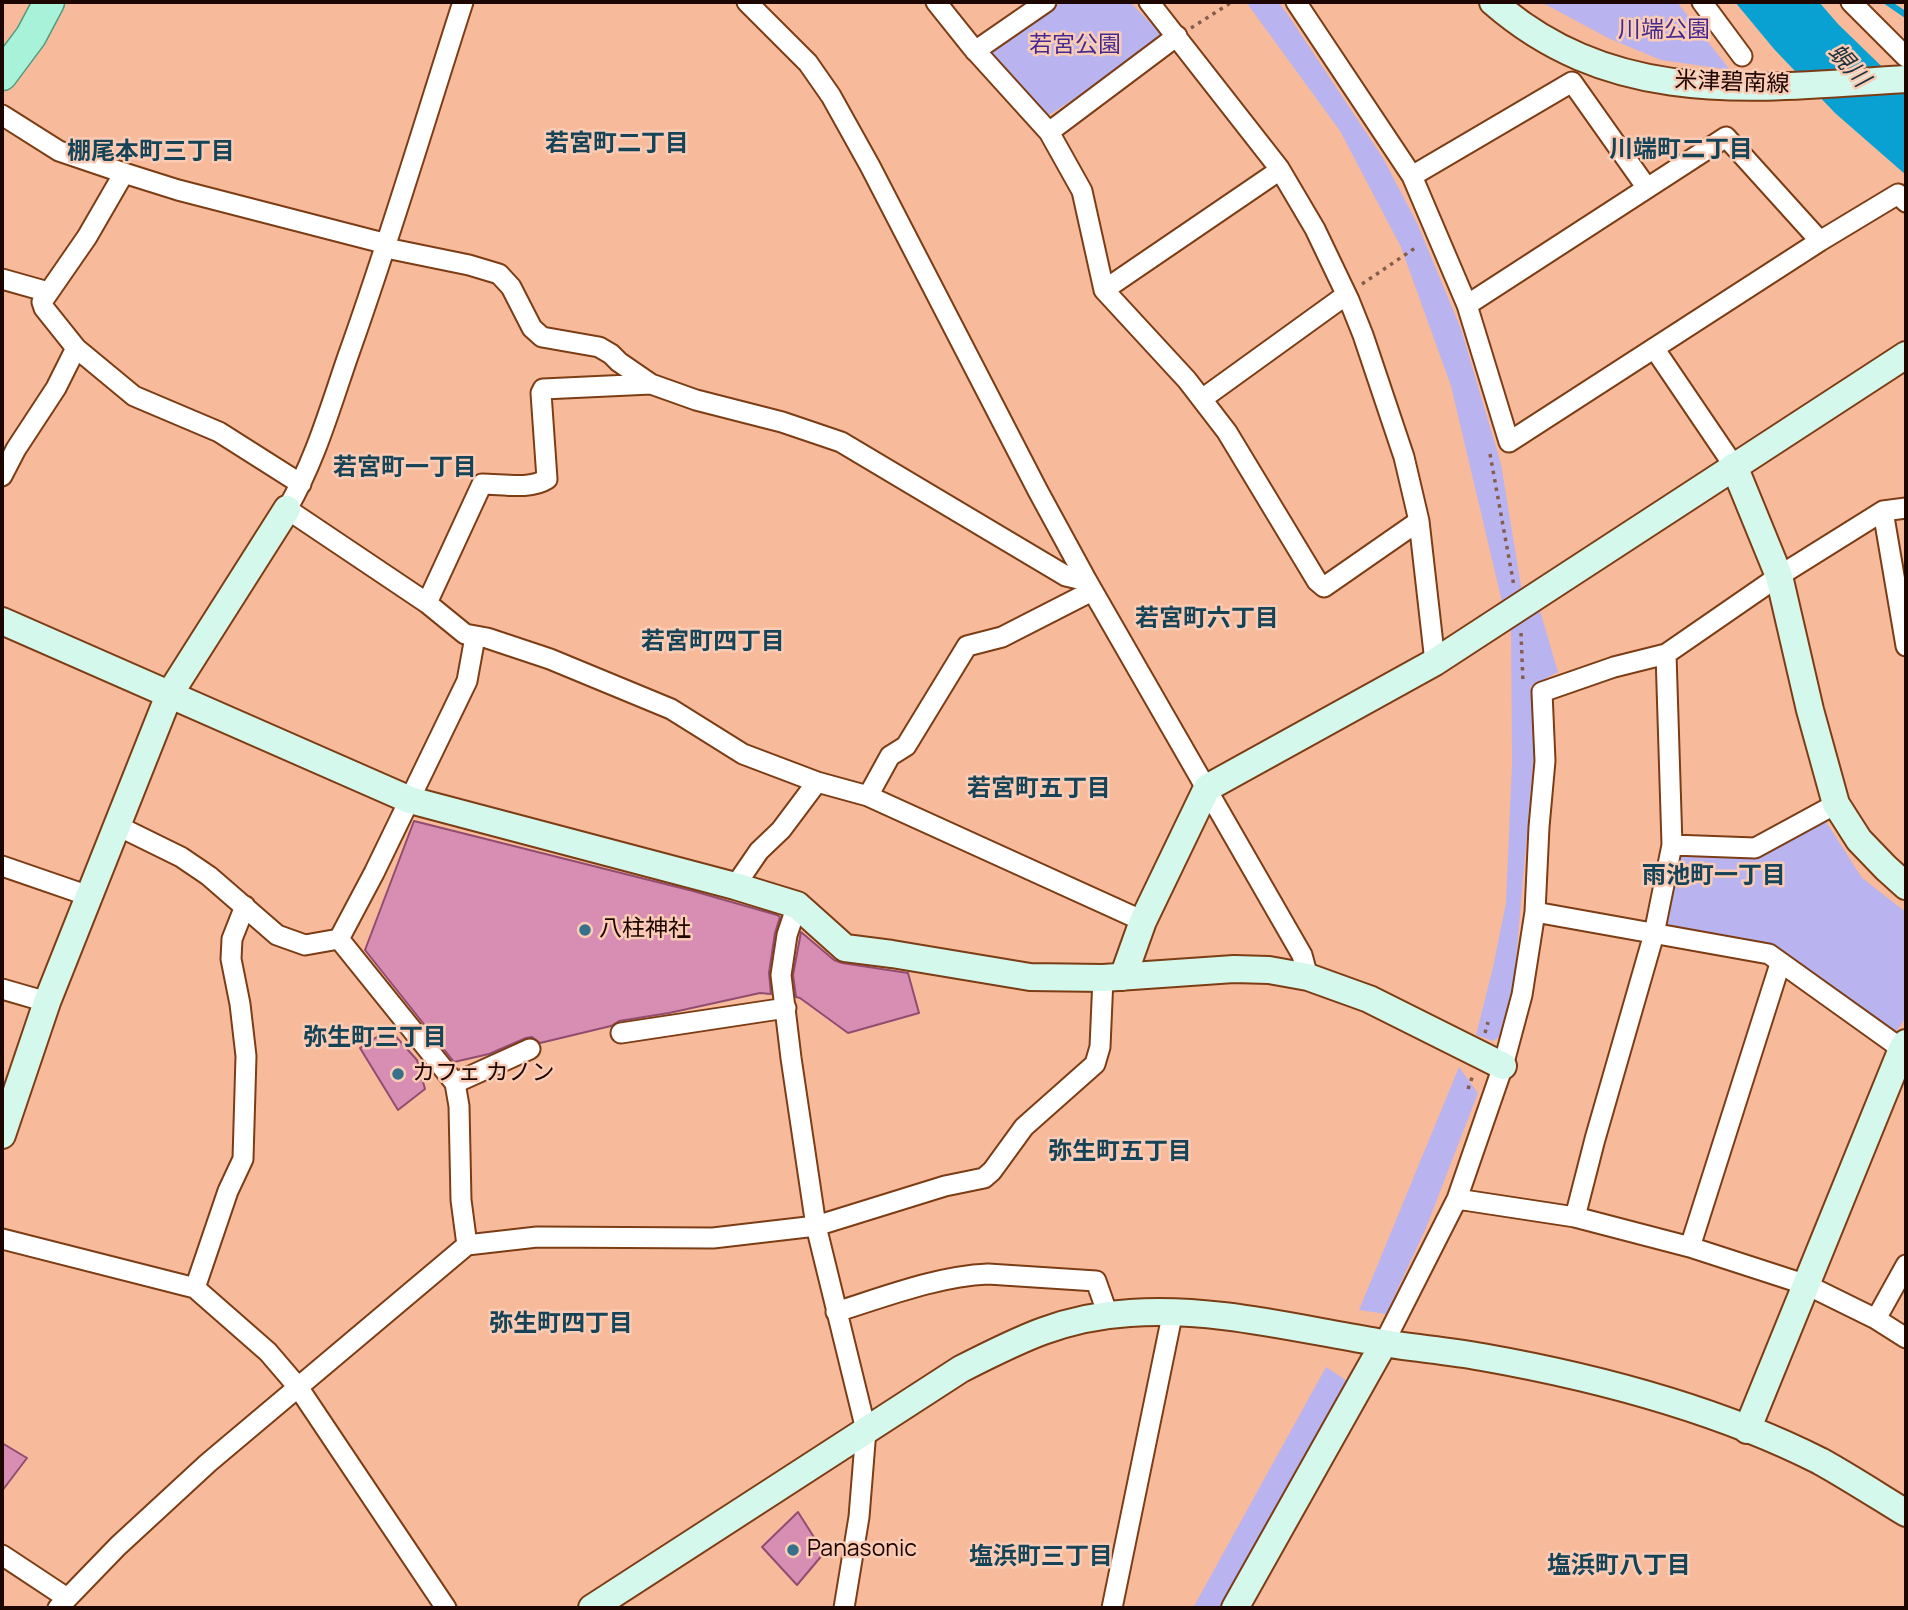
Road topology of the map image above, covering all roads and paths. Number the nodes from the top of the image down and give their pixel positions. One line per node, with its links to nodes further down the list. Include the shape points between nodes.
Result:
1 (49, 2): 16 (main road)
2 (463, 2): 26 (street)
3 (747, 2): 48 (street, via 808,63 831,96)
4 (936, 2): 13 (street)
5 (1046, 2): 13 (street)
6 (1149, 2): 12 (street)
7 (1232, 2): 12 (path)
8 (1296, 2): 22 (street)
9 (1493, 2): 17 (street, 米津碧南線, via 1547,41 1598,65 1657,81 1725,88)
10 (1702, 2): 14 (street)
11 (1851, 2): 15 (street)
12 (1177, 36): 19 (street); 20 (street)
13 (975, 51): 19 (street)
14 (1742, 56)
15 (1906, 57)
16 (2, 75)
17 (1906, 79)
18 (2, 115): 21 (street, via 59,150)
19 (1049, 132): 29 (street, via 1082,191)
20 (1280, 170): 29 (street); 31 (street)
21 (124, 173): 26 (street); 30 (street)
22 (1412, 176): 23 (street, via 1572,82); 32 (street)
23 (1647, 188): 25 (street, via 1726,137); 32 (street)
24 (1906, 202): 25 (street, via 1898,194)
25 (1819, 241): 34 (street)
26 (387, 246): 36 (street, via 499,274 542,337 599,347); 41 (street)
27 (1418, 246): 31 (path)
28 (2, 279): 30 (street)
29 (1104, 290): 37 (street)
30 (48, 292): 33 (street, via 44,308)
31 (1346, 295): 37 (street); 45 (street, via 1404,457)
32 (1467, 305): 34 (street, via 1509,442)
33 (76, 348): 40 (street); 41 (street, via 134,396 219,432)
34 (1654, 348): 39 (street)
35 (1906, 355): 39 (street)
36 (651, 384): 48 (street, via 841,442); 49 (street, via 543,389 547,480 527,485 482,484)
37 (1202, 399): 45 (street, via 1324,587)
38 (1490, 454): 47 (path)
39 (1734, 466): 46 (street); 55 (street)
40 (2, 476)
41 (301, 484): 43 (street)
42 (1906, 508): 44 (street)
43 (286, 509): 49 (street); 57 (street)
44 (1883, 511): 46 (street); 53 (street)
45 (1419, 521): 55 (street)
46 (1779, 576): 54 (street); 62 (street)
47 (1513, 583)
48 (1089, 586): 59 (street); 60 (street, via 1002,637 967,646 906,746 890,756)
49 (427, 603): 52 (street)
50 (2, 621): 57 (street)
51 (1521, 631): 56 (path)
52 (475, 637): 58 (street, via 550,659 671,709 743,754); 61 (street, via 467,681)
53 (1906, 646)
54 (1666, 654): 64 (street); 71 (street, via 1542,692 1545,761)
55 (1435, 662): 59 (street)
56 (1522, 683)
57 (169, 695): 61 (street); 63 (street)
58 (817, 782): 60 (street); 66 (street)
59 (1207, 788): 72 (street); 77 (street, via 1302,956)
60 (868, 796): 72 (street)
61 (410, 800): 66 (street); 74 (street)
62 (1836, 804): 64 (street, via 1755,848); 67 (street, via 1860,840)
63 (118, 826): 68 (street); 69 (street, via 181,858)
64 (1672, 845): 73 (street)
65 (2, 866): 68 (street)
66 (735, 886): 70 (street)
67 (1906, 886)
68 (89, 896): 79 (street)
69 (245, 905): 74 (street, via 278,934 298,944); 95 (street, via 232,939 231,960 246,1056 243,1159)
70 (797, 905): 76 (street, via 845,948 1030,977); 80 (street, via 780,975)
71 (1535, 912): 73 (street); 84 (street, via 1522,995)
72 (1143, 921): 76 (street)
73 (1654, 934): 75 (street, via 1769,954); 88 (street)
74 (338, 939): 85 (street)
75 (1780, 964): 82 (street); 92 (street)
76 (1113, 977): 77 (street, via 1234,968); 89 (street, via 1095,1064 1024,1127 984,1178)
77 (1308, 977): 84 (street, via 1369,999)
78 (2, 989): 79 (street)
79 (47, 1002): 86 (street)
80 (786, 1008): 81 (street); 89 (street)
81 (621, 1033)
82 (1905, 1048): 94 (street)
83 (530, 1049): 85 (street)
84 (1503, 1066): 87 (street)
85 (455, 1083): 91 (street)
86 (2, 1135)
87 (1457, 1199): 88 (street); 101 (street)
88 (1575, 1217): 92 (street)
89 (816, 1226): 91 (street, via 713,1238 537,1237); 97 (street)
90 (2, 1239): 95 (street)
91 (467, 1245): 102 (street)
92 (1690, 1247): 94 (street)
93 (1906, 1265): 99 (street)
94 (1807, 1285): 99 (street); 104 (street)
95 (195, 1288): 102 (street, via 268,1352)
96 (1173, 1311): 98 (street); 101 (street); 111 (street)
97 (836, 1312): 98 (street, via 902,1291 988,1274 1096,1281); 103 (street)
98 (1108, 1315): 103 (street, via 1062,1323 1015,1342 961,1369)
99 (1876, 1319): 100 (street)
100 (1906, 1338)
101 (1384, 1343): 104 (street, via 1480,1356 1582,1378); 112 (street)
102 (298, 1387): 107 (street, via 198,1472); 108 (street)
103 (866, 1430): 109 (street); 110 (street, via 859,1517)
104 (1747, 1430): 105 (street, via 1819,1461)
105 (1906, 1513)
106 (2, 1555): 107 (street)
107 (62, 1603)
108 (443, 1604)
109 (592, 1608)
110 (844, 1608)
111 (1112, 1608)
112 (1235, 1608)

